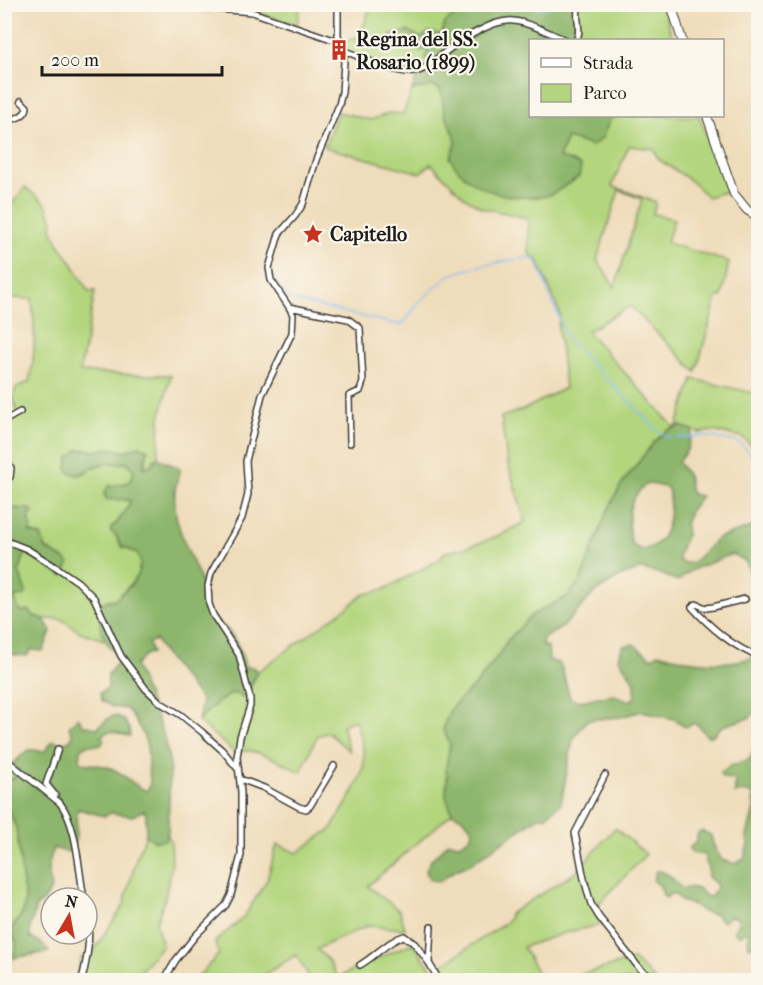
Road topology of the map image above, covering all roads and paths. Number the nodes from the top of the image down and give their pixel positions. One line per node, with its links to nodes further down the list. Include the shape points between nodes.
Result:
1 (196, 4): 8 (street, via 252,12)
2 (338, 4): 8 (street)
3 (579, 4): 6 (street)
4 (671, 4): 7 (street)
5 (563, 39): 9 (street, via 507,20 476,33 415,72)
6 (577, 39)
7 (682, 39)
8 (340, 42): 9 (street)
9 (343, 50): 14 (street, via 339,105 303,204 279,234 269,268 271,280)
10 (21, 101): 12 (street, via 27,111)
11 (707, 117): 13 (street, via 734,194)
12 (4, 122)
13 (759, 217)
14 (289, 307): 17 (street, via 348,319 360,328 363,382 360,391 349,396); 26 (street, via 292,333 262,395 246,461 248,494 242,518 211,573 208,586 213,615 239,655 250,698 240,738)
15 (20, 412): 16 (street)
16 (4, 421)
17 (350, 443)
18 (4, 457): 19 (street, via 11,468 10,477)
19 (4, 482)
20 (4, 540): 26 (street, via 27,549 78,582 94,598 121,656 146,689 202,732)
21 (745, 599): 22 (street, via 713,608 696,604 692,607 709,625)
22 (759, 656)
23 (58, 748): 29 (street, via 46,784)
24 (4, 758): 29 (street)
25 (334, 766): 28 (street, via 306,809)
26 (238, 769): 28 (street)
27 (605, 775): 38 (street, via 574,832 584,879 599,917 640,969)
28 (240, 779): 36 (street, via 241,855 231,896 196,934)
29 (60, 803): 30 (street, via 73,831)
30 (82, 886)
31 (431, 927): 33 (street)
32 (88, 946): 35 (street)
33 (429, 963): 34 (street, via 404,936 392,940); 37 (street)
34 (360, 965)
35 (82, 981)
36 (164, 981)
37 (439, 981)
38 (655, 981)

